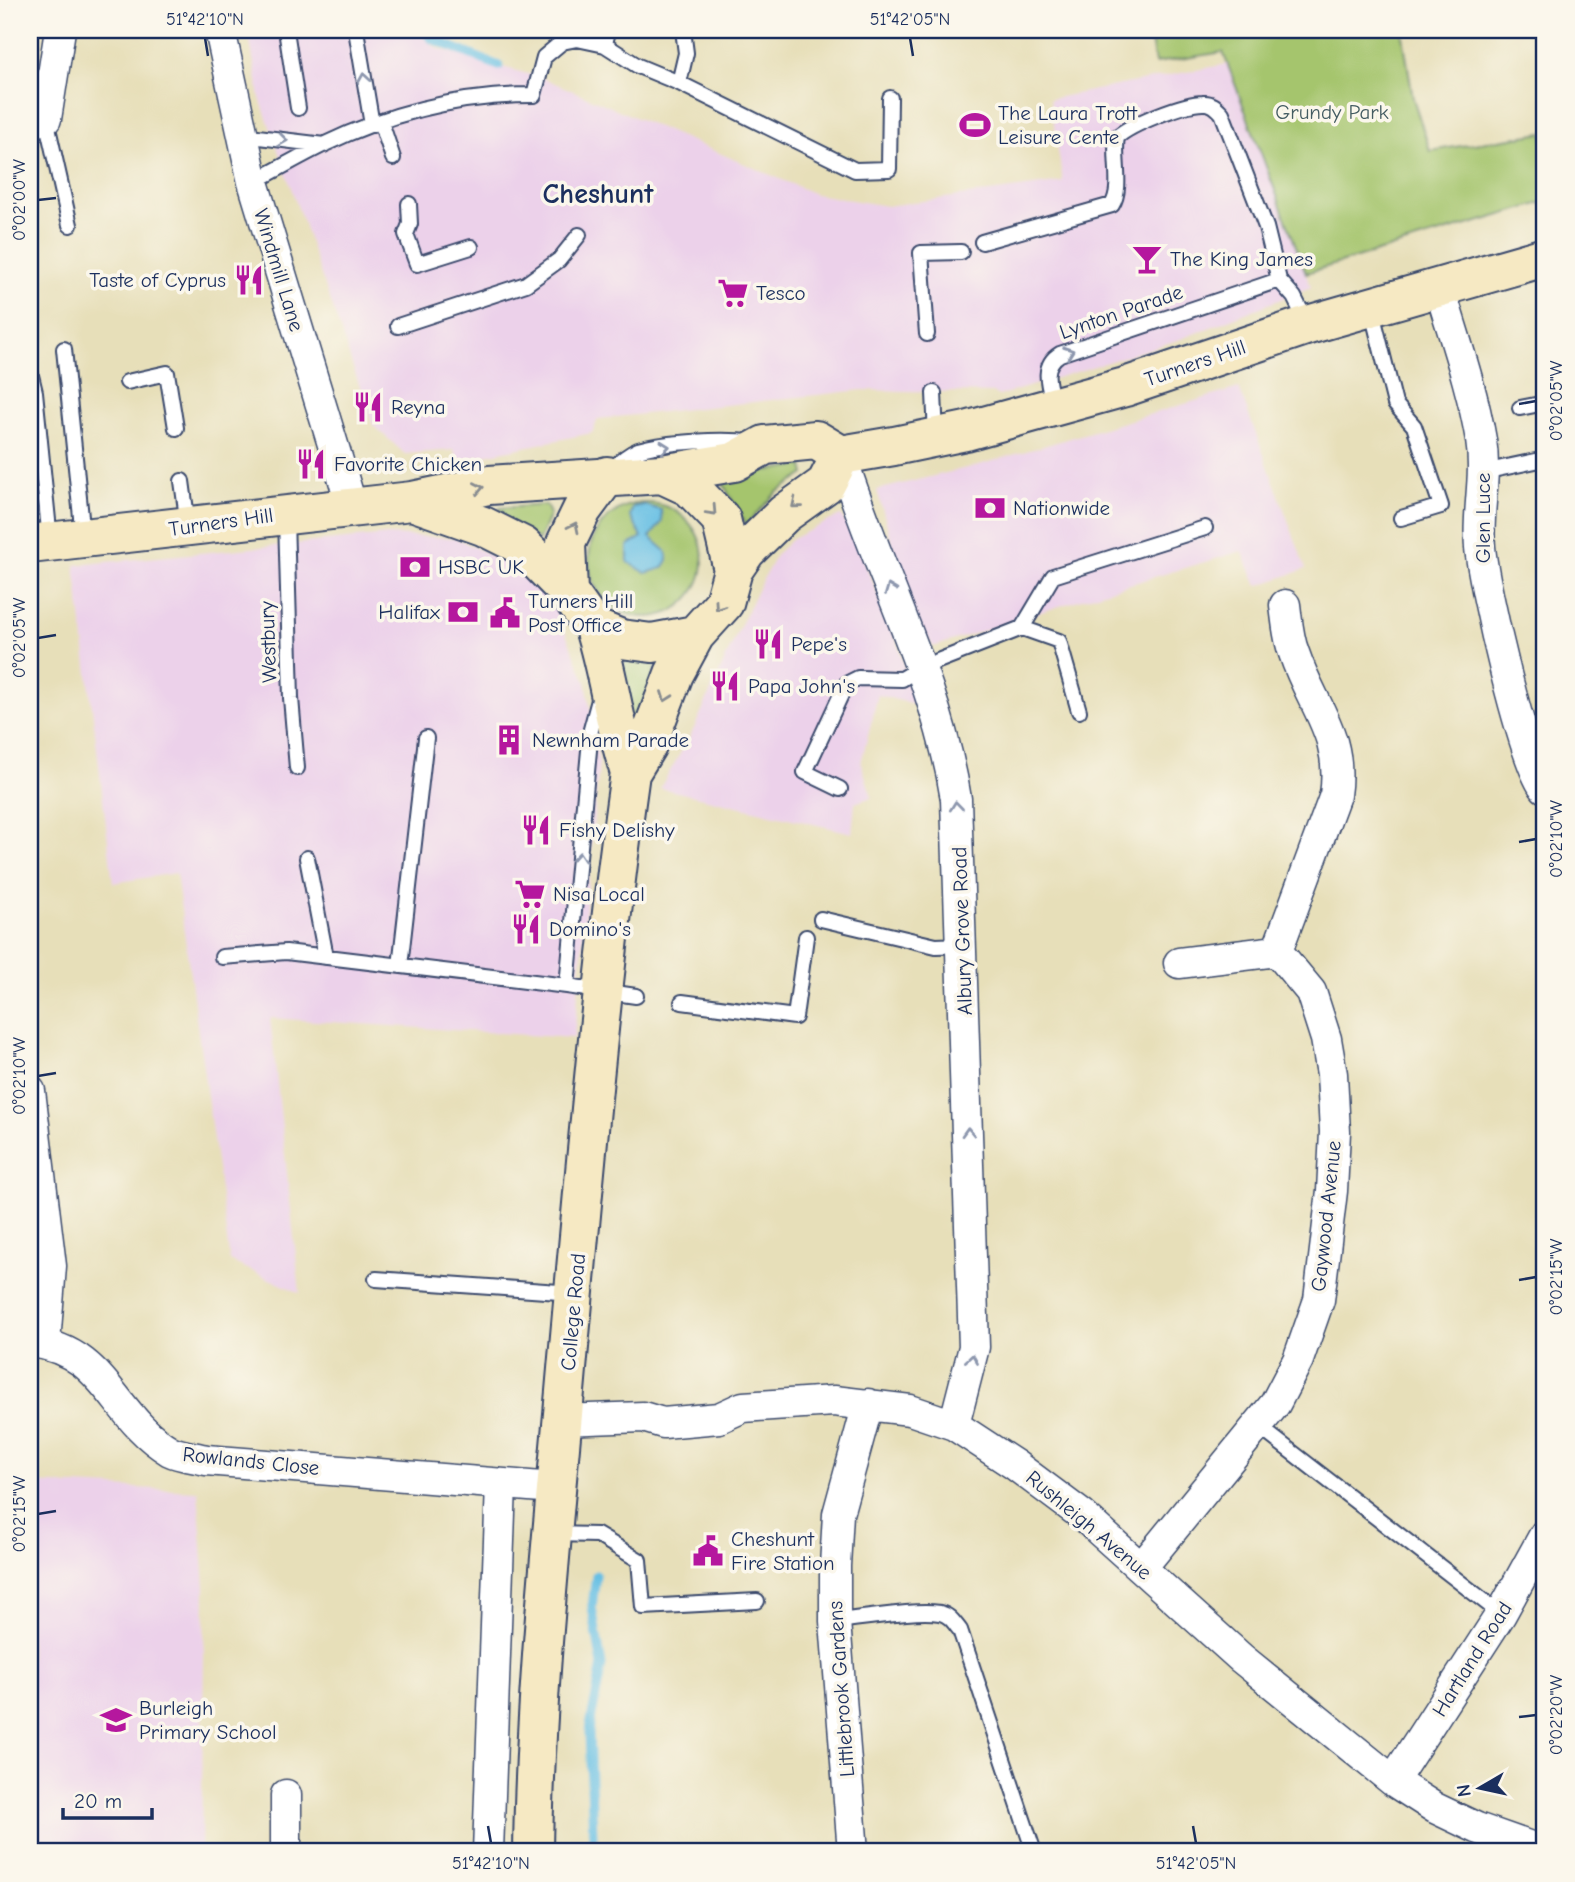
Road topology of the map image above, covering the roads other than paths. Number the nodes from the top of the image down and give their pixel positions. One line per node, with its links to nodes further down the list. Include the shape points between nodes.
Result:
1 (60, 30): 10 (street)
2 (220, 30): 12 (street, Windmill Lane)
3 (286, 30): 9 (lane)
4 (356, 30): 11 (lane, one-way to 4)
5 (683, 30): 7 (lane, via 686,52)
6 (607, 37): 7 (lane, via 638,66); 11 (lane, via 562,42 544,57 534,95 471,98)
7 (679, 83): 8 (lane, via 856,170 889,169)
8 (890, 98)
9 (298, 108)
10 (38, 120): 17 (lane)
11 (377, 124): 13 (lane); 14 (lane)
12 (242, 135): 13 (lane, one-way to 13); 15 (street, Windmill Lane)
13 (324, 145): 15 (lane)
14 (393, 158)
15 (253, 182): 46 (street, Windmill Lane)
16 (409, 204): 20 (lane, via 406,234 417,264)
17 (70, 225)
18 (579, 235): 27 (lane, via 559,260 526,284)
19 (982, 242): 23 (lane, via 1112,205 1117,197 1113,155 1117,137 1143,121 1203,103 1222,113 1266,227)
20 (471, 247)
21 (961, 253): 28 (lane, via 922,253)
22 (1545, 257): 24 (main road, Turners Hill)
23 (1279, 280): 26 (lane); 34 (lane, Lynton Parade, one-way to 23, via 1047,373 1052,359 1060,354)
24 (1438, 286): 25 (main road, Turners Hill); 41 (street, Glen Luce, via 1472,395)
25 (1371, 307): 26 (main road, Turners Hill); 48 (lane, via 1395,404 1414,426 1441,506)
26 (1308, 325): 34 (main road, Turners Hill)
27 (398, 326)
28 (927, 334)
29 (64, 349): 51 (lane)
30 (30, 370): 51 (lane)
31 (128, 382): 36 (lane, via 167,373)
32 (934, 393): 37 (lane)
33 (1545, 403): 35 (lane)
34 (1054, 407): 37 (main road, Turners Hill)
35 (1520, 408)
36 (176, 428)
37 (936, 437): 39 (main road, Turners Hill)
38 (765, 445): 39 (main road, via 816,440); 42 (main road, via 734,462); 43 (lane, one-way to 38, via 630,454 649,448 733,440)
39 (841, 455): 52 (main road, one-way to 52, via 825,484 784,514); 58 (street, Albury Grove Road, one-way to 39)
40 (1545, 459): 41 (lane)
41 (1483, 472): 64 (street, Glen Luce, via 1482,569 1529,757)
42 (662, 474): 43 (main road); 52 (main road, one-way to 52, via 690,487 720,519)
43 (607, 476): 45 (main road, Turners Hill, one-way to 43, via 489,485); 53 (main road, one-way to 43, via 566,543 582,509)
44 (182, 481): 49 (lane)
45 (412, 501): 46 (main road, Turners Hill); 53 (main road, Turners Hill, via 523,546)
46 (352, 506): 47 (main road, Turners Hill)
47 (286, 514): 49 (main road, Turners Hill); 62 (lane, Westbury)
48 (1401, 518)
49 (188, 527): 51 (main road, Turners Hill)
50 (1205, 528): 56 (lane, via 1053,576)
51 (54, 541)
52 (733, 570): 57 (main road, one-way to 57, via 724,603)
53 (568, 592): 55 (main road)
54 (1285, 605): 70 (street, via 1293,652 1334,742 1339,770 1324,827)
55 (594, 628): 57 (main road, via 621,639 652,643); 59 (main road, College Road)
56 (1023, 628): 58 (lane); 60 (lane, via 1059,641)
57 (695, 635): 63 (main road, College Road, one-way to 63)
58 (920, 668): 65 (lane, via 902,679 858,678 846,684 805,772); 69 (street, Albury Grove Road, one-way to 58, via 956,799 942,733)
59 (608, 672): 63 (main road, College Road, via 619,740); 75 (lane, one-way to 59, via 591,729)
60 (1079, 710)
61 (426, 738): 74 (lane)
62 (297, 768)
63 (630, 773): 75 (main road, College Road)
64 (1545, 788)
65 (840, 789)
66 (307, 858): 72 (lane)
67 (821, 919): 69 (lane, via 936,946)
68 (806, 937): 76 (lane, via 795,1017)
69 (962, 945): 83 (street, Albury Grove Road, one-way to 69, via 974,1347)
70 (1276, 951): 73 (street); 84 (street, Gaywood Avenue, via 1300,975 1317,1010 1332,1074 1335,1132 1319,1300 1298,1360 1275,1404)
71 (222, 957): 72 (lane, via 286,952)
72 (326, 957): 74 (lane)
73 (1179, 963)
74 (400, 966): 75 (lane)
75 (602, 991): 79 (main road, College Road)
76 (682, 1002)
77 (30, 1091): 80 (street, Rowlands Close, via 51,1266)
78 (376, 1279): 79 (lane)
79 (574, 1293): 82 (main road, College Road)
80 (37, 1343): 85 (street, Rowlands Close, via 74,1354 89,1365 146,1435 173,1452 206,1460)
81 (868, 1404): 82 (street, Rushleigh Avenue, via 834,1401 743,1407 719,1418 663,1423 643,1417); 83 (street, Rushleigh Avenue, via 910,1410); 92 (street, Littlebrook Gardens, via 838,1514)
82 (563, 1420): 86 (main road, College Road)
83 (954, 1424): 89 (street, Rushleigh Avenue, via 1082,1515)
84 (1257, 1425): 89 (street, Gaywood Avenue); 91 (lane)
85 (501, 1484): 86 (street, Rowlands Close); 96 (street)
86 (554, 1488): 87 (main road, College Road)
87 (550, 1534): 90 (lane, via 597,1535 639,1560 643,1607); 97 (main road, College Road, via 533,1778)
88 (1545, 1534): 91 (street, Hartland Road)
89 (1142, 1567): 93 (street, Rushleigh Avenue, via 1241,1658)
90 (757, 1601)
91 (1501, 1614): 93 (street, Hartland Road)
92 (835, 1621): 98 (street, Littlebrook Gardens); 99 (lane, via 924,1613 950,1617 960,1630)
93 (1393, 1781): 100 (street, Rushleigh Avenue, via 1477,1828)
94 (286, 1795): 95 (street)
95 (286, 1852)
96 (488, 1852)
97 (533, 1852)
98 (853, 1852)
99 (1034, 1852)
100 (1545, 1852)

